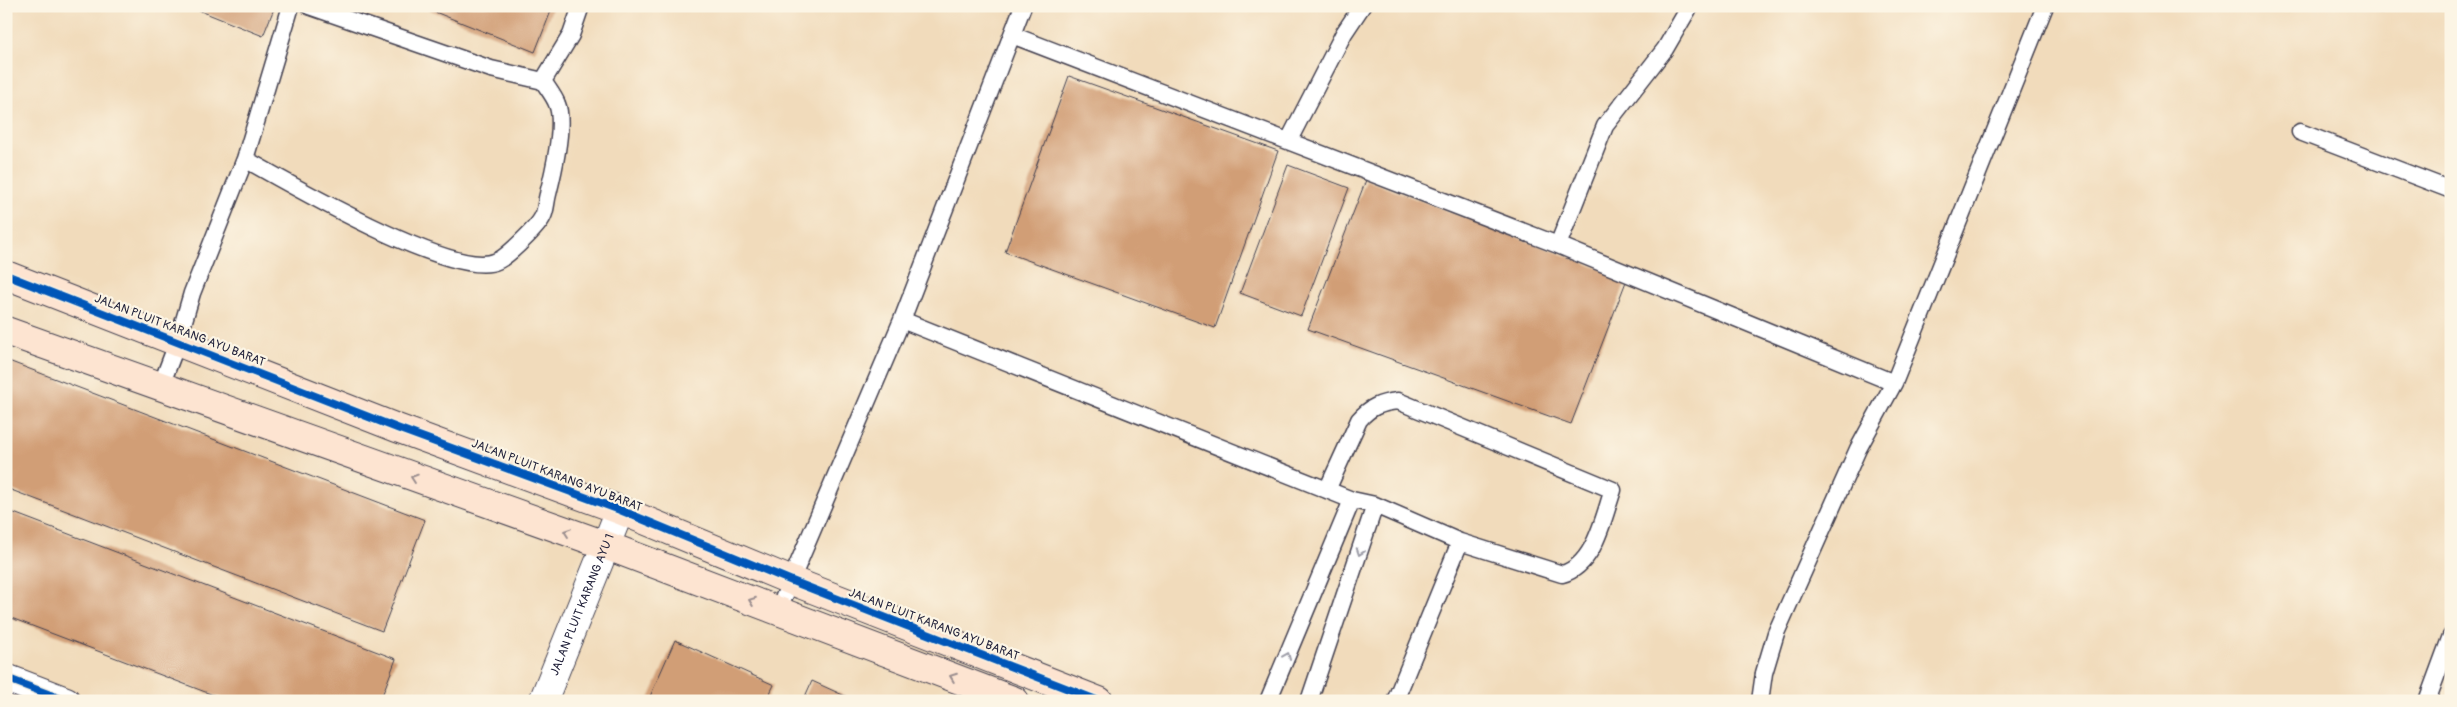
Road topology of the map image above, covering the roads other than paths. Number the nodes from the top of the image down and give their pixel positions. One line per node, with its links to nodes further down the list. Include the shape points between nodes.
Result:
1 (291, 6): 12 (lane)
2 (309, 6): 9 (lane, via 491,69)
3 (582, 6): 9 (lane, via 571,35)
4 (1023, 6): 8 (lane)
5 (1362, 6): 11 (lane, via 1340,40)
6 (1690, 6): 14 (lane, via 1666,49 1605,126)
7 (2045, 6): 19 (lane)
8 (1012, 35): 11 (lane); 16 (lane)
9 (543, 82): 12 (lane, via 558,106 558,132 554,167 542,217 530,233 497,262 465,264 401,241)
10 (2300, 132): 13 (lane)
11 (1289, 140): 14 (lane)
12 (245, 159): 18 (lane, via 192,293)
13 (2451, 190)
14 (1558, 245): 19 (lane)
15 (6, 275): 18 (street, JALAN PLUIT KARANG AYU BARAT)
16 (902, 320): 21 (lane); 27 (lane)
17 (6, 331): 20 (street)
18 (178, 341): 20 (lane); 24 (street, JALAN PLUIT KARANG AYU BARAT, via 398,428)
19 (1894, 383): 38 (lane, via 1858,448 1776,633 1764,672)
20 (160, 388): 26 (street, one-way to 20)
21 (1327, 490): 22 (lane); 25 (lane, via 1366,411 1377,404 1398,401 1613,490 1598,535 1580,564 1569,572 1562,574)
22 (1352, 500): 23 (lane); 35 (lane, one-way to 22)
23 (1375, 506): 25 (lane); 36 (lane, one-way to 36)
24 (620, 510): 26 (street, JALAN PLUIT KARANG AYU 1); 27 (street, JALAN PLUIT KARANG AYU BARAT)
25 (1460, 542): 37 (lane)
26 (605, 545): 28 (street, one-way to 26); 32 (street, JALAN PLUIT KARANG AYU 1)
27 (792, 581): 28 (lane); 34 (street, JALAN PLUIT KARANG AYU BARAT)
28 (778, 611): 33 (street, one-way to 28)
29 (2451, 636): 39 (lane)
30 (6, 678): 31 (street)
31 (66, 701)
32 (543, 701)
33 (1015, 701)
34 (1099, 701)
35 (1268, 701)
36 (1310, 701)
37 (1395, 701)
38 (1760, 701)
39 (2427, 701)

